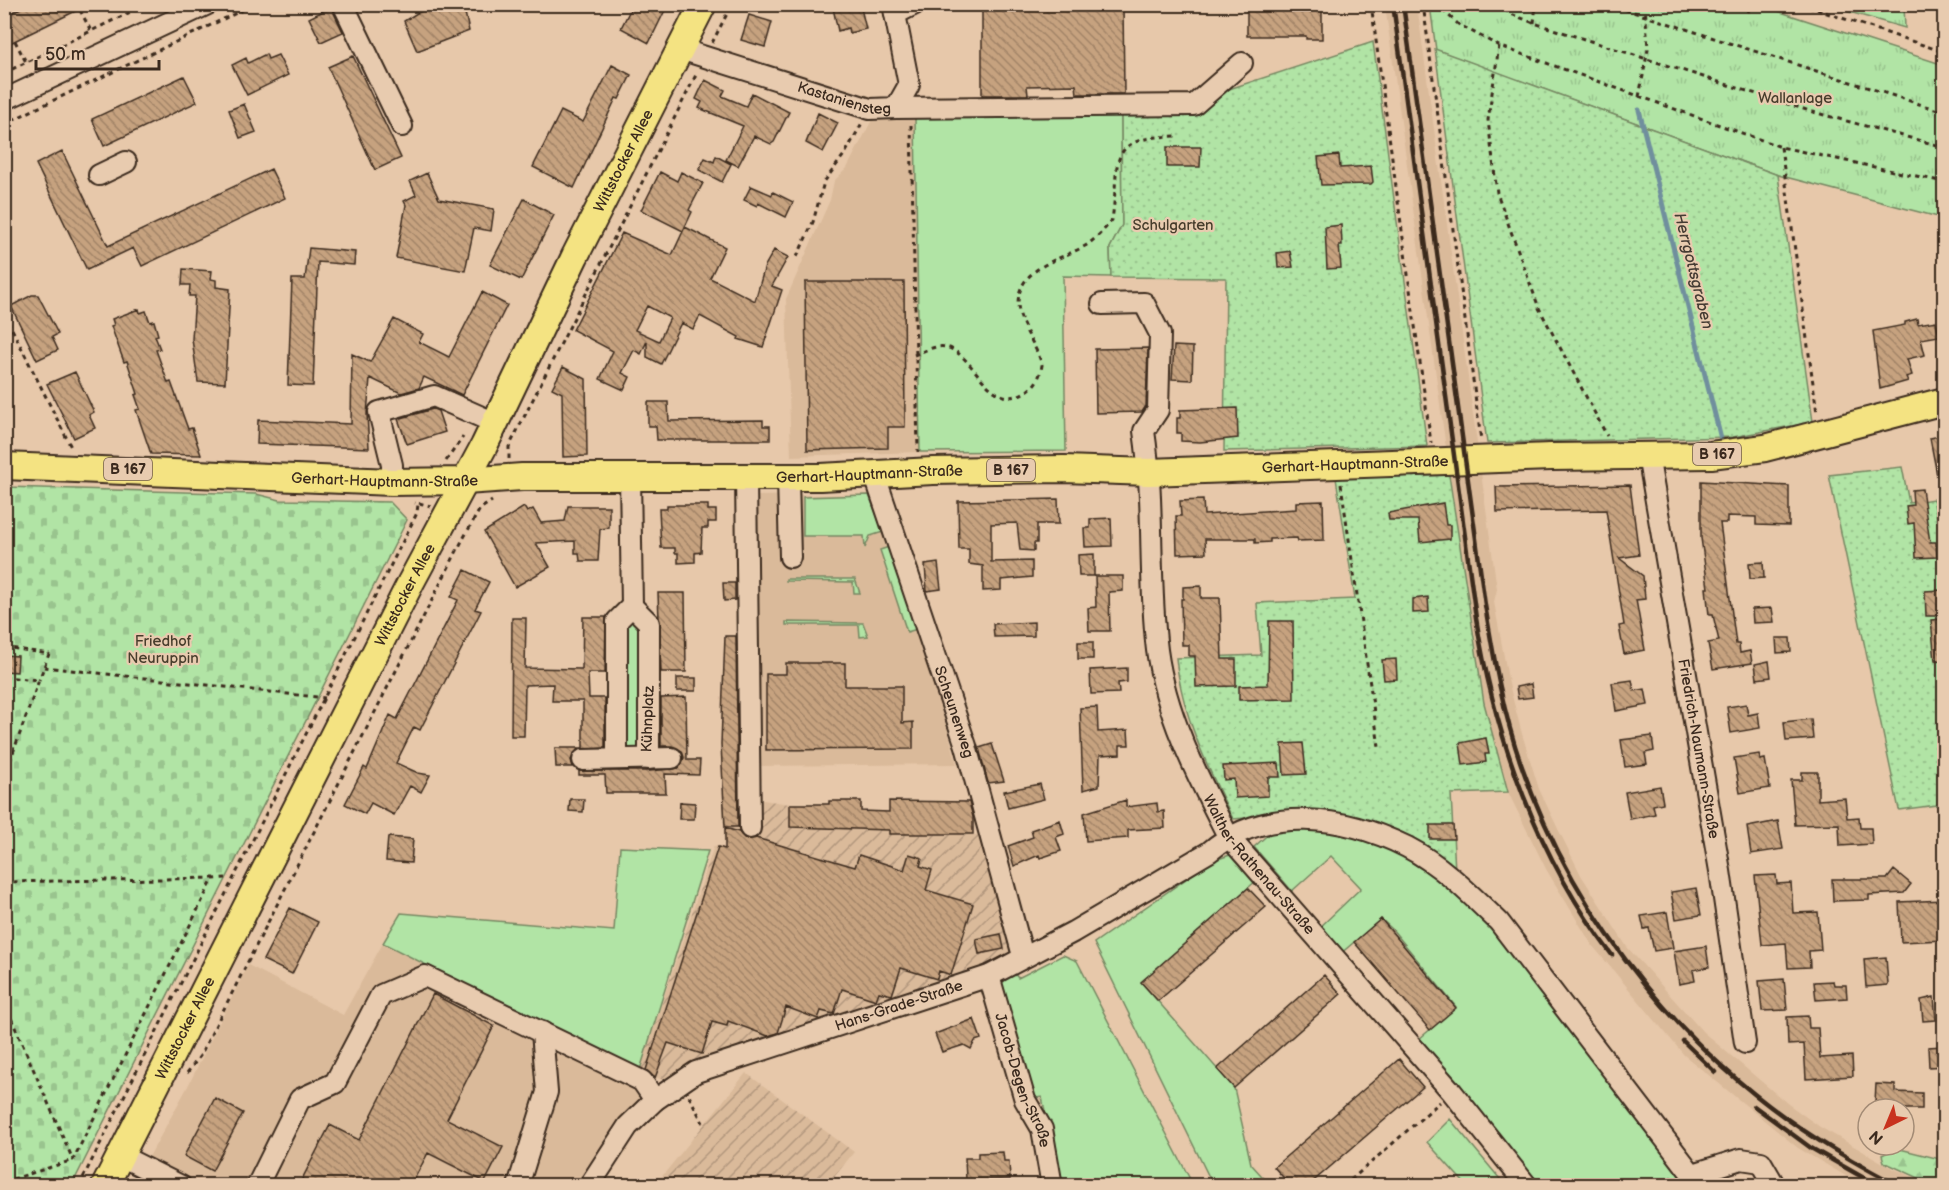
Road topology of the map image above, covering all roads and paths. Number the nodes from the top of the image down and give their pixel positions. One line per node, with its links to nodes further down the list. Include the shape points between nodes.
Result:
1 (147, 4): 23 (path)
2 (208, 4): 35 (street)
3 (255, 4): 39 (path)
4 (343, 4): 40 (street)
5 (356, 4): 31 (street)
6 (703, 4): 26 (main road, Wittstocker Allee)
7 (732, 4): 28 (path)
8 (915, 4): 18 (street, Kastaniensteg)
9 (1371, 4): 55 (path)
10 (1423, 4): 54 (path)
11 (1436, 4): 25 (path, via 1458,24)
12 (1497, 4): 22 (path)
13 (1536, 4): 22 (path)
14 (1608, 4): 21 (path)
15 (1645, 4): 21 (path)
16 (1751, 4): 20 (path)
17 (1800, 4): 27 (path)
18 (894, 9): 37 (street, Kastaniensteg, via 909,86)
19 (80, 10): 23 (path)
20 (1748, 12)
21 (1646, 18): 29 (path); 38 (path)
22 (1534, 23): 29 (path)
23 (91, 31): 30 (path)
24 (15, 40): 30 (path)
25 (1498, 46): 34 (path); 59 (path, via 1488,120 1497,193 1539,308)
26 (680, 49): 28 (street, Kastaniensteg); 53 (main road, Wittstocker Allee)
27 (1944, 52)
28 (705, 57): 36 (street, Kastaniensteg); 56 (path, via 509,447)
29 (1645, 59): 34 (path); 43 (path, via 1813,112)
30 (26, 62): 33 (path)
31 (387, 63)
32 (1242, 63): 37 (street, via 1194,105)
33 (4, 72)
34 (1639, 97): 42 (path)
35 (4, 100)
36 (870, 109): 37 (street, Kastaniensteg); 47 (path, via 824,182 813,222)
37 (903, 109): 50 (path)
38 (1944, 112)
39 (4, 124)
40 (402, 126)
41 (1178, 136): 50 (path, via 1148,136 1124,148 1116,166 1112,220 1083,247 1037,268 1025,285 1018,304 1042,365 1030,390 1012,397 992,390 958,352 945,347)
42 (1781, 147): 46 (path); 52 (path)
43 (1944, 147)
44 (126, 162): 45 (street)
45 (99, 175)
46 (1944, 182)
47 (797, 257)
48 (1102, 304): 63 (street, Walther-Rathenau-Straße, via 1144,303 1160,334 1158,410 1144,431)
49 (4, 313): 60 (path)
50 (914, 355): 58 (path)
51 (1944, 401): 57 (main road, Gerhart-Hauptmann-Straße / B 167, via 1737,453)
52 (1817, 414)
53 (495, 423): 68 (main road, Wittstocker Allee); 69 (street, via 434,396 379,412 392,465)
54 (1482, 448)
55 (1432, 449)
56 (510, 452)
57 (1648, 455): 59 (main road, Gerhart-Hauptmann-Straße / B 167); 94 (street, Friedrich-Naumann-Straße, via 1720,871)
58 (917, 456)
59 (1615, 456): 61 (main road, Gerhart-Hauptmann-Straße / B 167)
60 (74, 457)
61 (1338, 464): 63 (main road, Gerhart-Hauptmann-Straße / B 167); 80 (path)
62 (4, 466): 69 (main road, Gerhart-Hauptmann-Straße / B 167)
63 (1149, 472): 64 (main road, Gerhart-Hauptmann-Straße / B 167, via 1064,469); 88 (street, Walther-Rathenau-Straße, via 1153,605 1162,675 1184,747)
64 (874, 473): 67 (main road, Gerhart-Hauptmann-Straße / B 167); 90 (street, Scheunenweg, via 966,746)
65 (746, 475): 66 (main road, Gerhart-Hauptmann-Straße / B 167); 67 (main road, Gerhart-Hauptmann-Straße / B 167); 87 (street)
66 (630, 476): 68 (main road, Gerhart-Hauptmann-Straße / B 167); 73 (street)
67 (788, 478): 72 (street)
68 (465, 481): 69 (main road, Gerhart-Hauptmann-Straße / B 167); 100 (main road, Wittstocker Allee)
69 (392, 482)
70 (494, 500): 95 (path, via 480,509 463,539 200,1056)
71 (412, 501): 78 (path, via 418,504 417,513)
72 (790, 557)
73 (632, 606): 83 (street, Kühnplatz, via 617,621); 84 (street, Kühnplatz, via 650,622)
74 (4, 647): 75 (path, via 49,654)
75 (44, 667): 77 (path); 78 (path)
76 (4, 677): 77 (path)
77 (39, 680): 81 (path)
78 (325, 698): 104 (path)
79 (4, 747): 81 (path)
80 (1379, 747)
81 (15, 748): 86 (path)
82 (672, 758): 84 (street)
83 (617, 759): 84 (street, Kühnplatz); 85 (street)
84 (650, 759)
85 (583, 760)
86 (4, 777)
87 (750, 828)
88 (1228, 836): 90 (street, Hans-Grade-Straße, via 1209,852 1083,926); 97 (street, Walther-Rathenau-Straße); 102 (street, via 1267,824 1314,818 1363,830 1408,848 1453,880 1499,922)
89 (4, 882): 101 (path, via 226,878 213,879)
90 (1023, 956): 91 (street, Hans-Grade-Straße)
91 (989, 976): 96 (street, Hans-Grade-Straße, via 696,1072); 110 (street, Jacob-Degen-Straße, via 1025,1100 1042,1129)
92 (4, 1002): 101 (path)
93 (542, 1032): 98 (street, via 642,1081); 107 (street, via 425,976 381,995 335,1083 300,1099); 108 (street, via 548,1092)
94 (1745, 1043)
95 (182, 1080)
96 (681, 1082): 98 (street, Hans-Grade-Straße); 99 (path)
97 (1452, 1092): 111 (path); 112 (street, Walther-Rathenau-Straße)
98 (655, 1100): 109 (street, Hans-Grade-Straße, via 628,1126)
99 (703, 1123)
100 (121, 1156): 105 (main road, Wittstocker Allee); 106 (street)
101 (72, 1160): 103 (path)
102 (1697, 1180): 113 (street, via 1741,1160 1761,1162)
103 (4, 1182)
104 (79, 1185)
105 (105, 1185)
106 (181, 1185)
107 (257, 1185)
108 (518, 1185)
109 (589, 1185)
110 (1052, 1185)
111 (1344, 1185)
112 (1527, 1185)
113 (1775, 1185)

